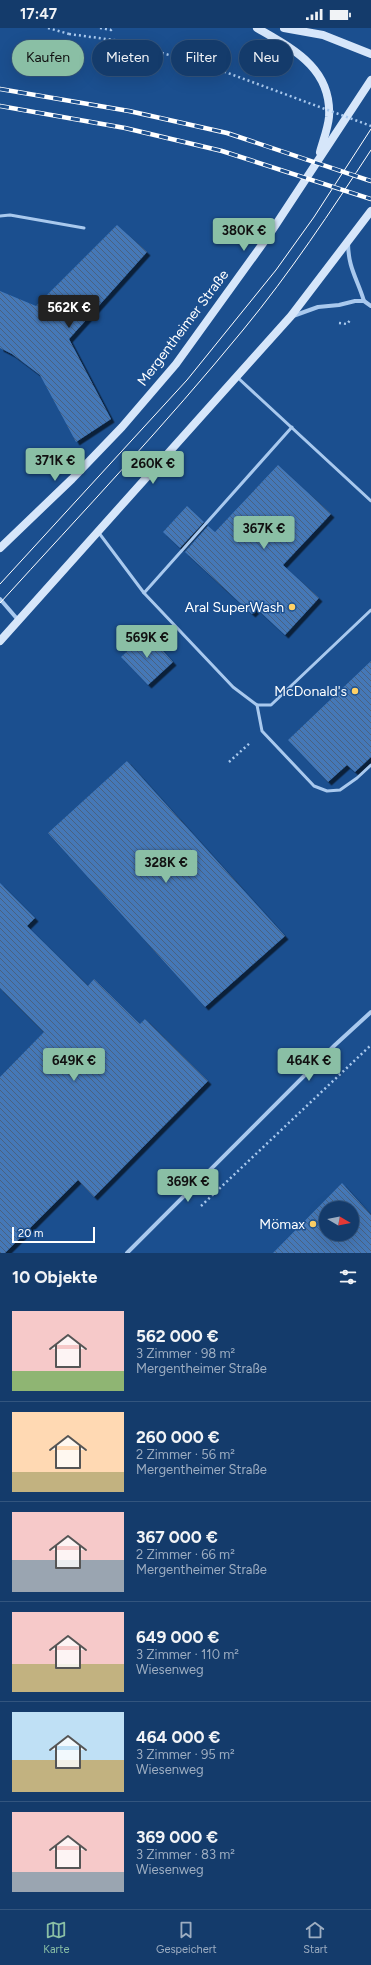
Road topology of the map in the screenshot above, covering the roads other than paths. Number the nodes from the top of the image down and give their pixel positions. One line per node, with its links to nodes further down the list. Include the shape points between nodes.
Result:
1 (257, 28): 5 (main road, via 291,48 313,66 326,88 329,117)
2 (284, 28): 3 (main road, via 322,35)
3 (371, 54)
4 (371, 80): 5 (main road, Mergentheimer Straße)
5 (319, 158): 19 (main road, Mergentheimer Straße, via 269,235 176,364 122,427)
6 (371, 206): 10 (main road)
7 (371, 210): 10 (main road)
8 (0, 216): 9 (lane, via 10,214)
9 (84, 228)
10 (355, 232): 11 (main road)
11 (348, 241): 12 (street, via 348,258); 14 (main road)
12 (364, 301): 13 (street); 14 (street, via 318,307)
13 (371, 306)
14 (291, 316): 15 (main road)
15 (236, 376): 16 (lane); 18 (main road)
16 (292, 427): 17 (lane); 20 (lane)
17 (371, 501)
18 (98, 531): 20 (lane); 23 (main road)
19 (0, 548)
20 (144, 593): 25 (lane, via 233,687)
21 (0, 599): 23 (street)
22 (371, 610): 25 (lane, via 271,705)
23 (19, 621): 24 (main road)
24 (0, 641)
25 (257, 705): 26 (lane, via 262,731 314,786 326,791 340,790)
26 (371, 765)
27 (371, 1012): 28 (street)
28 (128, 1253)

